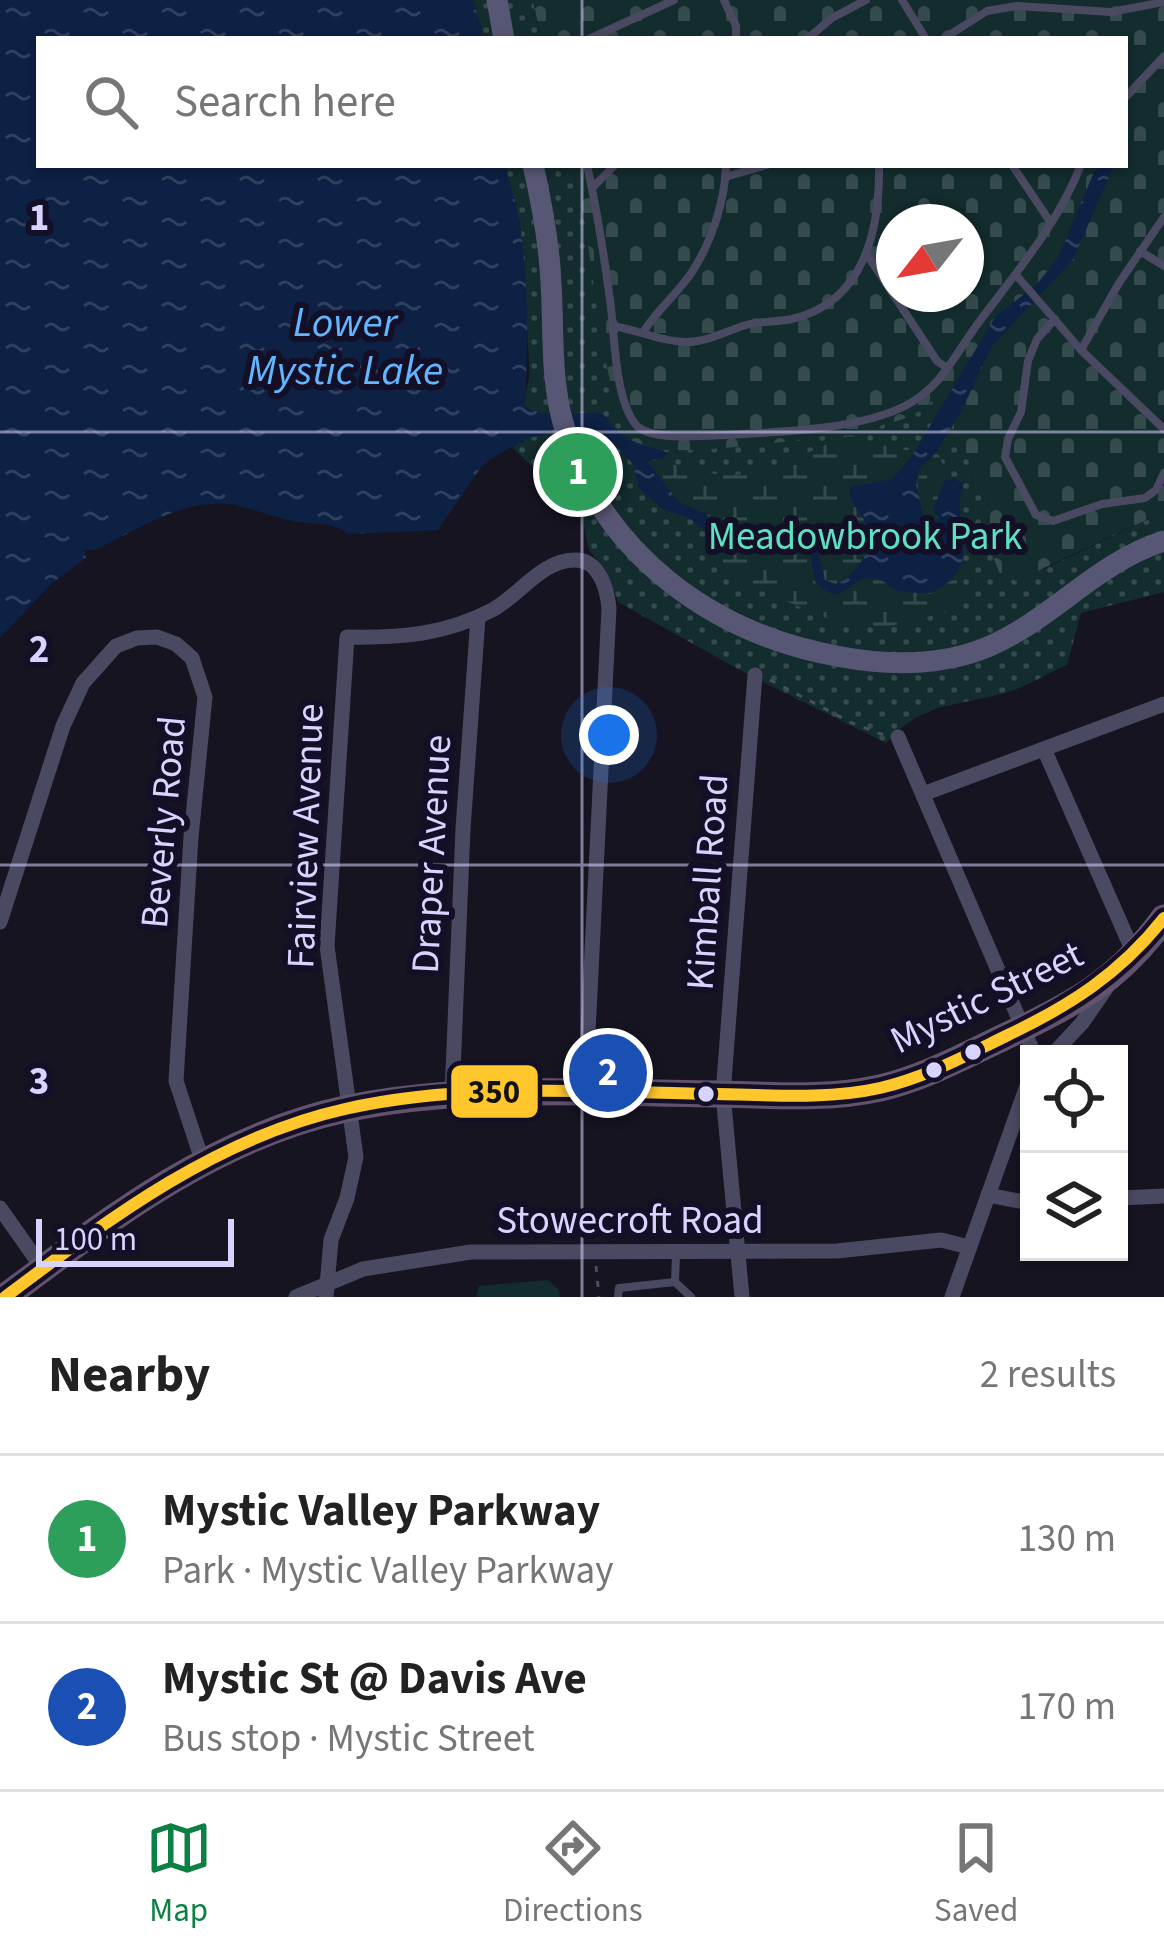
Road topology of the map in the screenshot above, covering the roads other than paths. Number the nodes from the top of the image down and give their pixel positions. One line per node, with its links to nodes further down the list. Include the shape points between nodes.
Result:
1 (497, 0): 8 (main road)
2 (674, 0): 9 (lane)
3 (724, 0): 10 (lane)
4 (866, 0): 11 (lane)
5 (902, 0): 12 (lane)
6 (1164, 2): 7 (lane, via 1111,12)
7 (1017, 3): 13 (lane)
8 (503, 36)
9 (596, 36)
10 (736, 36)
11 (811, 36)
12 (924, 36)
13 (948, 36)
14 (1164, 56): 15 (lane)
15 (1128, 95)
16 (534, 168): 39 (main road, via 568,437 627,543 708,610 757,634 848,658 927,662 982,650 1037,622 1114,563)
17 (588, 168): 25 (lane)
18 (612, 168): 25 (lane)
19 (726, 168): 24 (lane)
20 (756, 168): 24 (lane)
21 (879, 168): 29 (lane)
22 (1014, 168): 27 (lane)
23 (1079, 168): 27 (lane)
24 (725, 177): 34 (lane, via 692,273)
25 (592, 188): 33 (lane)
26 (1164, 217): 28 (lane)
27 (1051, 224): 31 (lane)
28 (1140, 251): 30 (lane); 35 (lane)
29 (868, 256): 34 (lane, via 836,297 793,319 695,342); 36 (lane)
30 (1164, 266)
31 (1016, 275): 32 (lane); 36 (lane)
32 (1055, 319): 35 (lane); 38 (lane, via 1028,361 1005,457 1036,515 1053,521 1145,498)
33 (614, 326): 34 (lane); 36 (lane, via 620,378 638,427 652,434 858,421 911,403)
34 (644, 331)
35 (1082, 350): 37 (lane)
36 (947, 368)
37 (1164, 429)
38 (1164, 473)
39 (1164, 542)
40 (478, 617): 51 (street, via 563,562 581,560 601,577 609,608); 53 (street, Draper Avenue); 55 (street, Fairview Avenue, via 419,638 346,638 326,946)
41 (755, 675): 52 (street, Kimball Road)
42 (1164, 704): 44 (street)
43 (898, 737): 45 (street)
44 (1044, 749): 45 (street); 48 (street)
45 (923, 794): 49 (street)
46 (1164, 918): 48 (highway, Mystic Street)
47 (0, 922): 56 (street, Beverly Road, via 83,683 116,646 158,637 176,644 192,658 205,697 176,1081)
48 (1125, 965): 49 (highway, Mystic Street); 50 (street)
49 (1029, 1041): 52 (highway, Mystic Street, via 882,1088)
50 (1061, 1045)
51 (585, 1093): 52 (highway, Mystic Street); 53 (highway, Mystic Street)
52 (723, 1094): 64 (street, Kimball Road)
53 (452, 1096): 55 (highway, Mystic Street)
54 (1020, 1106): 57 (street)
55 (352, 1108): 56 (highway, Mystic Street, via 281,1126); 67 (street, Fairview Avenue, via 356,1157 331,1240)
56 (202, 1160): 65 (highway, Mystic Street)
57 (988, 1195): 60 (street); 62 (street)
58 (1164, 1196): 59 (street)
59 (1128, 1198)
60 (1020, 1201)
61 (0, 1208): 65 (street)
62 (969, 1247): 64 (street, Stowecroft Road, via 941,1240); 73 (street)
63 (676, 1252): 64 (street, Stowecroft Road); 66 (lane); 67 (street, Stowecroft Road, via 471,1252 364,1269)
64 (739, 1253): 72 (street, Kimball Road)
65 (43, 1269): 68 (highway, Mystic Street)
66 (675, 1282): 70 (lane, via 619,1288); 71 (lane)
67 (326, 1290): 69 (street, Stowecroft Road)
68 (5, 1297)
69 (296, 1297)
70 (618, 1297)
71 (691, 1297)
72 (742, 1297)
73 (952, 1297)

